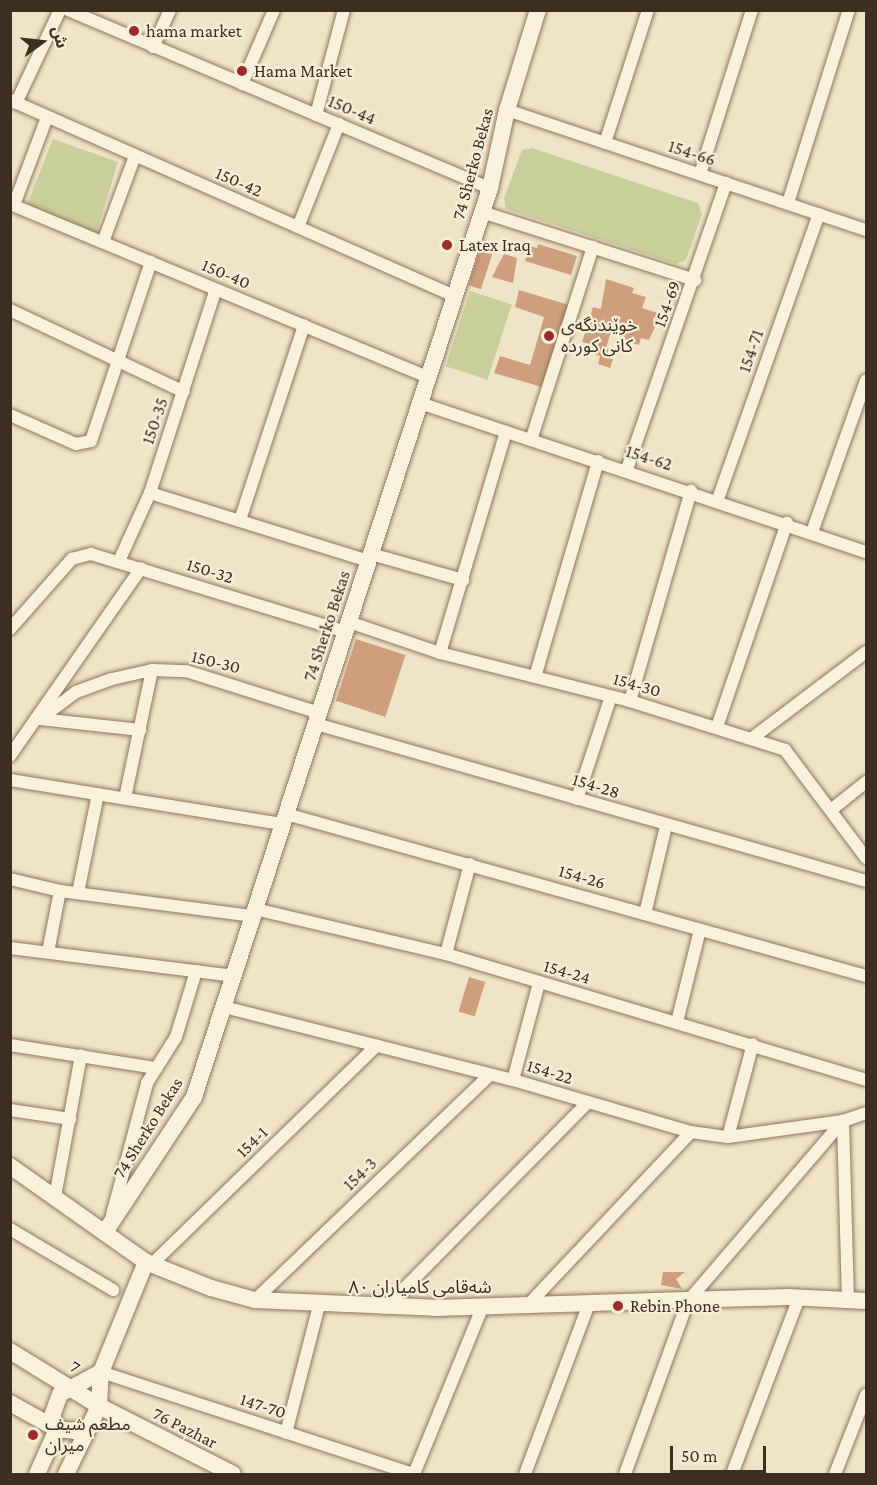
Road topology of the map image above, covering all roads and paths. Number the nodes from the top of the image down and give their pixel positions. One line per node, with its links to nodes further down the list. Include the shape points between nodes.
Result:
1 (60, 10): 12 (street)
2 (68, 10): 10 (street, 150-44)
3 (170, 10): 10 (street)
4 (274, 10): 11 (street)
5 (344, 10): 14 (street)
6 (538, 10): 13 (street, 74 Sherko Bekas)
7 (648, 10): 17 (street)
8 (752, 10): 19 (street)
9 (849, 10): 22 (street)
10 (153, 46): 11 (street, 150-44)
11 (243, 84): 14 (street, 150-44)
12 (13, 102): 15 (street, 150-42)
13 (507, 110): 17 (street, 154-66); 21 (street, 74 Sherko Bekas)
14 (316, 115): 16 (street, 150-44)
15 (47, 117): 18 (street, 150-42); 23 (street)
16 (339, 124): 21 (street, 150-44); 26 (street)
17 (605, 143): 19 (street, 154-66)
18 (135, 156): 26 (street, 150-42); 28 (street)
19 (700, 174): 20 (street, 154-66)
20 (726, 183): 22 (street, 154-66); 31 (street, 154-69)
21 (489, 188): 24 (street, 74 Sherko Bekas)
22 (788, 203): 25 (street, 154-66)
23 (12, 204): 28 (street, 150-40)
24 (482, 212): 29 (street); 33 (street, 74 Sherko Bekas)
25 (819, 214): 27 (street, 154-66); 48 (street, 154-71)
26 (298, 227): 33 (street, 150-42)
27 (867, 230)
28 (103, 242): 30 (street, 150-40)
29 (593, 247): 31 (street); 43 (street)
30 (151, 262): 32 (street, 150-40); 36 (street)
31 (695, 280): 45 (street, 154-69)
32 (216, 289): 35 (street, 150-40); 39 (street, 150-35)
33 (454, 296): 37 (street, 74 Sherko Bekas)
34 (10, 310): 36 (street)
35 (304, 325): 37 (street, 150-40); 49 (street)
36 (116, 360): 39 (street); 41 (street, via 96,434 87,444 76,444)
37 (428, 377): 40 (street, 74 Sherko Bekas)
38 (867, 380): 51 (street)
39 (184, 392): 47 (street, 150-35)
40 (420, 403): 42 (street, 154-62); 53 (street, 74 Sherko Bekas)
41 (10, 416)
42 (506, 432): 43 (street, 154-62); 56 (street)
43 (531, 440): 44 (street, 154-62)
44 (598, 461): 45 (street, 154-62); 62 (street)
45 (627, 469): 46 (street, 154-62)
46 (691, 491): 48 (street, 154-62); 64 (street)
47 (150, 493): 49 (street); 54 (street, 150-35)
48 (718, 500): 50 (street, 154-62)
49 (240, 520): 53 (street)
50 (787, 523): 51 (street, 154-62); 67 (street)
51 (812, 532): 52 (street, 154-62)
52 (867, 552)
53 (370, 558): 56 (street); 57 (street, 74 Sherko Bekas)
54 (119, 561): 55 (street, 150-32); 58 (street, 150-32, via 84,554 65,566)
55 (141, 568): 57 (street, 150-32); 66 (street)
56 (464, 580): 60 (street)
57 (347, 627): 60 (street, 154-30); 65 (street, 74 Sherko Bekas)
58 (10, 629)
59 (867, 652): 68 (street)
60 (440, 653): 62 (street, 154-30)
61 (152, 670): 65 (street, 150-30, via 186,671); 66 (street, 150-30, via 76,692); 69 (street)
62 (535, 677): 63 (street, 154-30)
63 (610, 696): 64 (street, 154-30); 77 (street)
64 (630, 701): 67 (street, 154-30)
65 (317, 718): 77 (street, 154-28); 79 (street, 74 Sherko Bekas)
66 (40, 719): 69 (street); 72 (street)
67 (717, 727): 70 (street, 154-30)
68 (767, 727): 70 (street); 71 (street)
69 (140, 730): 76 (street)
70 (751, 739): 71 (street, 154-30)
71 (785, 750): 78 (street)
72 (10, 756)
73 (10, 780): 75 (street, 154-26)
74 (867, 782): 78 (street)
75 (98, 794): 76 (street, 154-26); 86 (street)
76 (125, 798): 79 (street, 154-26)
77 (577, 800): 80 (street, 154-28)
78 (831, 810): 81 (street)
79 (285, 819): 82 (street, 154-26); 87 (street, 74 Sherko Bekas)
80 (666, 826): 84 (street, 154-28); 88 (street)
81 (867, 858)
82 (470, 864): 88 (street, 154-26); 92 (street)
83 (10, 879): 85 (street, 154-24)
84 (867, 881)
85 (60, 891): 86 (street, 154-24); 91 (street)
86 (78, 894): 87 (street, 154-24)
87 (254, 913): 92 (street, 154-24); 94 (street, 74 Sherko Bekas)
88 (645, 914): 89 (street, 154-26)
89 (700, 930): 95 (street, 154-26); 98 (street)
90 (10, 948): 91 (street)
91 (48, 952): 93 (street)
92 (446, 954): 96 (street, 154-24)
93 (196, 971): 94 (street); 103 (street, via 176,1037)
94 (234, 976): 97 (street, 74 Sherko Bekas)
95 (867, 976)
96 (539, 983): 98 (street, 154-24); 105 (street)
97 (224, 1007): 101 (street, 154-22); 116 (street, 74 Sherko Bekas, via 194,1097)
98 (677, 1022): 99 (street, 154-24)
99 (753, 1044): 106 (street, 154-24); 113 (street)
100 (10, 1045): 102 (street)
101 (377, 1045): 104 (street, 154-22); 118 (street, 154-1)
102 (81, 1055): 103 (street); 110 (street)
103 (156, 1068): 116 (street, via 147,1083)
104 (490, 1075): 105 (street, 154-22); 122 (street, 154-3)
105 (513, 1080): 107 (street, 154-22)
106 (867, 1080)
107 (587, 1103): 112 (street, 154-22); 128 (street)
108 (10, 1110): 110 (street)
109 (867, 1113): 111 (street, 154-22)
110 (70, 1119): 115 (street)
111 (843, 1121): 113 (street, 154-22); 121 (street); 123 (street)
112 (691, 1132): 113 (street, 154-22); 127 (street)
113 (728, 1137)
114 (10, 1166): 115 (street, شەقامی کامیاران ٨٠)
115 (55, 1197): 116 (street, شەقامی کامیاران ٨٠)
116 (107, 1228): 118 (street, شەقامی کامیاران ٨٠)
117 (10, 1229): 119 (street)
118 (149, 1263): 122 (street, شەقامی کامیاران ٨٠, via 211,1288); 131 (street)
119 (113, 1290)
120 (799, 1298): 121 (street, شەقامی کامیاران ٨٠); 123 (street, شەقامی کامیاران ٨٠); 146 (street)
121 (848, 1299): 124 (street, شەقامی کامیاران ٨٠)
122 (255, 1300): 126 (street, شەقامی کامیاران ٨٠)
123 (688, 1300): 125 (street, شەقامی کامیاران ٨٠); 145 (street)
124 (867, 1301)
125 (589, 1304): 127 (street, شەقامی کامیاران ٨٠); 144 (street)
126 (319, 1305): 128 (street, شەقامی کامیاران ٨٠); 139 (street)
127 (527, 1306): 129 (street, شەقامی کامیاران ٨٠)
128 (385, 1308): 129 (street, شەقامی کامیاران ٨٠)
129 (482, 1308): 143 (street)
130 (10, 1351): 132 (street, 7)
131 (102, 1372): 132 (street); 135 (street); 139 (street, 147-70)
132 (69, 1386): 135 (street, 7); 138 (street, via 53,1405)
133 (867, 1395): 147 (street)
134 (10, 1403): 138 (street)
135 (99, 1406): 136 (street, 7); 137 (street)
136 (120, 1417): 142 (street, 76 Pazhar)
137 (87, 1427): 138 (street, via 75,1431); 141 (street)
138 (57, 1429): 140 (street)
139 (286, 1433): 143 (street, 147-70)
140 (37, 1474)
141 (66, 1474)
142 (233, 1474)
143 (413, 1474)
144 (525, 1474)
145 (625, 1474)
146 (732, 1474)
147 (835, 1474)

